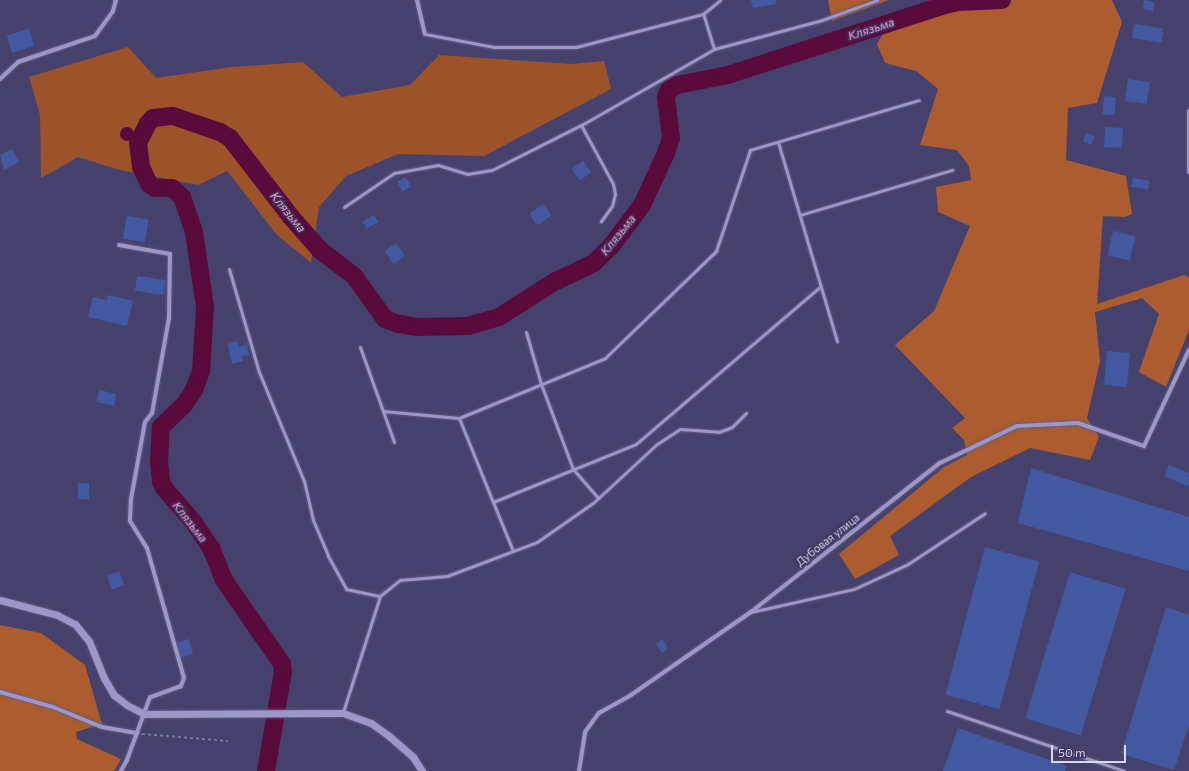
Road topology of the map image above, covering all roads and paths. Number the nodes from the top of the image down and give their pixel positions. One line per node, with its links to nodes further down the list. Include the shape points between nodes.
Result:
1 (116, 0): 8 (street, via 114,11 96,36 18,62)
2 (417, 0): 6 (street)
3 (720, 0): 5 (lane)
4 (877, 0): 7 (lane, via 822,20)
5 (703, 14): 6 (lane, via 576,47 494,47); 7 (lane)
6 (425, 34)
7 (714, 49): 11 (lane)
8 (0, 79)
9 (919, 100): 12 (lane)
10 (1189, 110): 13 (street)
11 (581, 125): 16 (lane, via 492,170 467,174 438,165 394,173); 18 (lane, via 614,184 612,206)
12 (778, 142): 17 (lane); 26 (lane, via 750,150 716,251 605,358)
13 (1188, 152): 15 (street)
14 (952, 170): 17 (lane)
15 (1189, 172)
16 (344, 207)
17 (800, 215): 21 (lane)
18 (601, 220)
19 (119, 245): 42 (street, via 170,254 169,318 152,413 144,422 131,499 130,521 147,548 184,678 181,686 150,697)
20 (229, 269): 36 (lane, via 260,372 304,481 313,520 328,556 346,589)
21 (821, 286): 23 (lane); 31 (lane, via 636,444)
22 (526, 332): 26 (lane)
23 (838, 341)
24 (360, 347): 27 (lane)
25 (1189, 350): 38 (street, Дубовая улица, via 1144,446 1078,423 1017,426 940,463)
26 (542, 384): 29 (lane); 31 (lane)
27 (383, 411): 29 (lane); 30 (lane)
28 (746, 413): 32 (lane, via 732,427 719,432 680,429 657,444)
29 (458, 418): 33 (lane)
30 (394, 442)
31 (573, 469): 32 (lane); 33 (lane)
32 (598, 498): 35 (lane, via 537,542)
33 (493, 502): 35 (lane)
34 (985, 513): 38 (lane, via 908,564 854,590)
35 (513, 551): 36 (lane, via 447,576 400,580)
36 (380, 596): 40 (lane)
37 (0, 600): 42 (street, via 57,615 75,624 89,641 114,695 126,705)
38 (751, 612): 47 (street, Дубовая улица, via 631,695 599,712 585,732)
39 (0, 692): 43 (street, via 53,707 102,727)
40 (343, 712): 42 (street); 46 (street, via 371,723 390,736 413,757)
41 (947, 712): 48 (lane)
42 (144, 714): 43 (street)
43 (137, 733): 44 (path, via 162,738); 45 (street)
44 (228, 742)
45 (120, 771)
46 (422, 771)
47 (579, 771)
48 (1124, 771)

